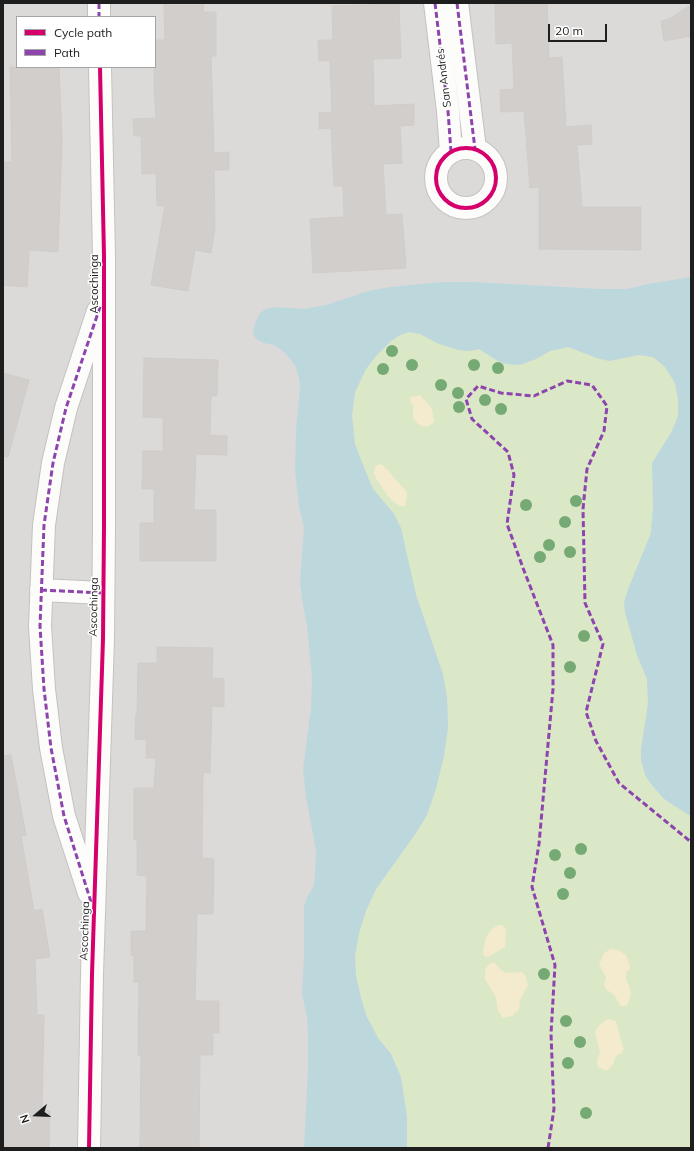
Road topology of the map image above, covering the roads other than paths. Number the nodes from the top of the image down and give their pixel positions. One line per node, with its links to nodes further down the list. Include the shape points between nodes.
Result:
1 (98, 3): 4 (street)
2 (435, 3): 7 (street, San Andrés)
3 (457, 3): 6 (street, San Andrés)
4 (99, 16)
5 (100, 68): 8 (street, Ascochinga)
6 (475, 149): 7 (street, via 463,148); 7 (street, via 491,161 496,180 494,190 488,199 470,208 451,204 438,188 438,168)
7 (451, 152)
8 (104, 295): 9 (street, Ascochinga, via 66,408 53,463 44,526); 10 (street, Ascochinga)
9 (41, 590): 10 (street); 11 (street, Ascochinga, via 40,626 51,748 64,816)
10 (103, 593): 11 (street, Ascochinga)
11 (94, 912): 12 (street, Ascochinga)
12 (89, 1148)

